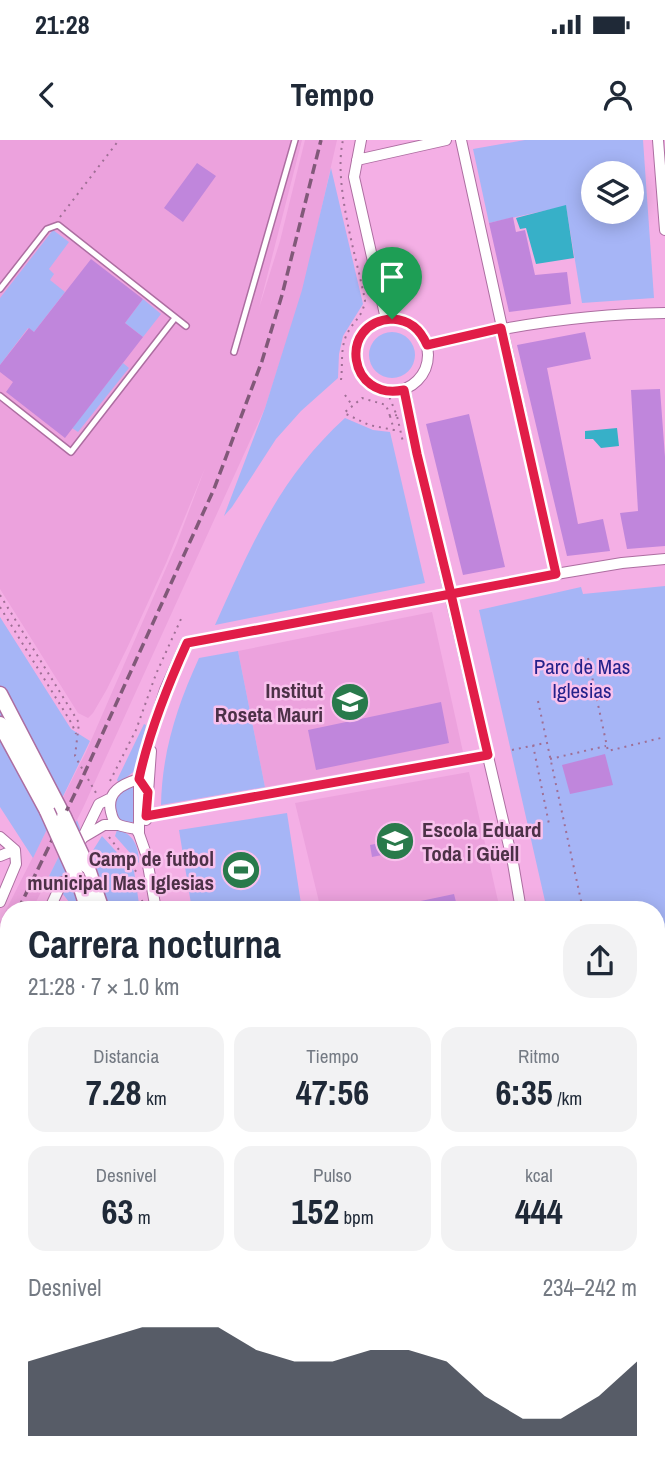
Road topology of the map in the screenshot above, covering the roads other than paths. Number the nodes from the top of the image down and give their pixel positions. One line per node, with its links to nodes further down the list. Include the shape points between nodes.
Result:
1 (295, 140): 15 (lane)
2 (361, 140): 6 (street)
3 (446, 140): 6 (street)
4 (461, 140): 13 (street)
5 (658, 140): 7 (street)
6 (357, 160): 11 (street, via 354,177)
7 (665, 230)
8 (0, 289): 10 (lane, via 43,233 53,225 61,226)
9 (665, 313): 13 (street)
10 (175, 318): 12 (lane); 17 (lane, via 71,452)
11 (386, 319): 14 (street, via 410,323); 16 (street, via 363,333 356,348 357,365 375,387)
12 (186, 327)
13 (501, 328): 14 (street); 19 (street)
14 (427, 345): 16 (street, via 423,374)
15 (234, 352)
16 (404, 390): 20 (street)
17 (0, 396)
18 (665, 559): 19 (street)
19 (556, 574): 20 (street)
20 (451, 594): 23 (street, via 187,643); 24 (street)
21 (0, 694): 39 (main road, bridge, via 55,798)
22 (0, 724): 38 (main road, bridge, via 47,811)
23 (152, 733): 25 (street); 26 (street)
24 (488, 755): 28 (street); 41 (street)
25 (139, 779): 26 (street); 27 (street); 30 (street)
26 (148, 792): 28 (street)
27 (106, 795): 29 (street); 29 (street, via 82,839 104,825)
28 (146, 816): 33 (street)
29 (118, 825): 30 (street)
30 (139, 834): 33 (street)
31 (0, 836): 32 (street)
32 (15, 850): 34 (street); 36 (street, via 16,864)
33 (145, 854): 40 (street)
34 (0, 856)
35 (62, 881): 37 (street)
36 (0, 901)
37 (53, 901)
38 (85, 901)
39 (99, 901)
40 (154, 901)
41 (519, 901)

